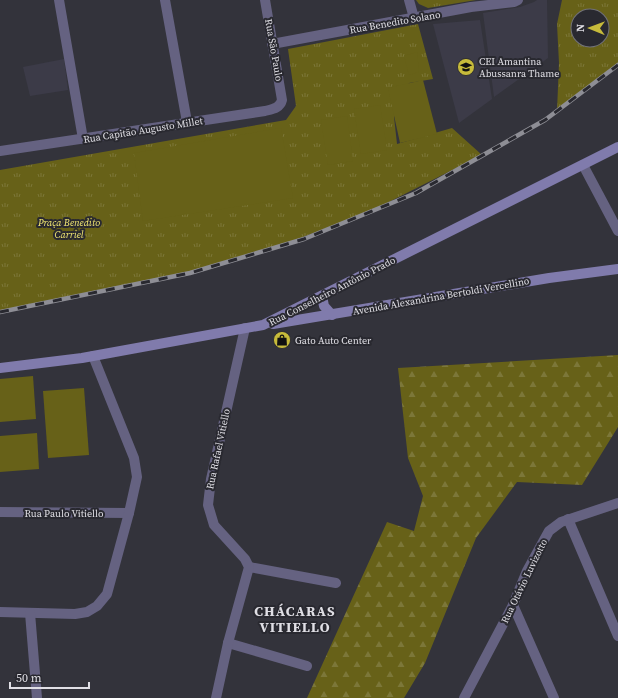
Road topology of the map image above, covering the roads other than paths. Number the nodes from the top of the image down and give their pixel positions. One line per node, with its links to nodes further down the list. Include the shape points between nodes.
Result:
1 (59, 0): 10 (street)
2 (165, 0): 9 (street)
3 (265, 0): 7 (street, Rua São Paulo)
4 (409, 0): 6 (street)
5 (518, 0): 6 (street, Rua Benedito Solano)
6 (414, 18): 7 (street, Rua Benedito Solano)
7 (272, 44): 8 (street, Rua São Paulo)
8 (282, 100): 9 (street, Rua Capitão Augusto Millet, via 278,107 272,109)
9 (187, 122): 10 (street, Rua Capitão Augusto Millet)
10 (83, 140): 12 (street, Rua Capitão Augusto Millet)
11 (618, 147): 13 (main road, Rua Conselheiro Antônio Prado)
12 (0, 151)
13 (583, 165): 14 (street); 16 (main road, Rua Conselheiro Antônio Prado)
14 (618, 231)
15 (618, 269): 17 (main road, Avenida Alexandrina Bertoldi Vercellino, via 549,278)
16 (322, 296): 17 (main road, via 324,306); 18 (main road, Rua Conselheiro Antônio Prado)
17 (332, 315): 18 (main road, Avenida Alexandrina Bertoldi Vercellino)
18 (263, 325): 19 (main road, Rua Conselheiro Antônio Prado)
19 (245, 328): 20 (main road, Rua Conselheiro Antônio Prado); 26 (street, Rua Rafael Vitiello, via 211,479 208,505 214,525 245,559)
20 (93, 356): 21 (main road, Rua Conselheiro Antônio Prado); 24 (street, via 134,458 137,477)
21 (0, 368)
22 (618, 503): 25 (street, Rua Otávio Luvizotto)
23 (0, 512): 24 (street, Rua Paulo Vitiello)
24 (129, 513): 30 (street, via 106,594 97,606 87,612 75,614)
25 (568, 519): 28 (street, Rua Otávio Luvizotto, via 549,531 527,571); 31 (street)
26 (249, 567): 27 (street); 32 (street)
27 (336, 583)
28 (513, 605): 36 (street, Rua Otávio Luvizotto); 37 (street)
29 (0, 612): 30 (street)
30 (30, 612): 34 (street)
31 (618, 636)
32 (228, 643): 33 (street); 35 (street)
33 (307, 666)
34 (37, 698)
35 (216, 698)
36 (464, 698)
37 (554, 698)

